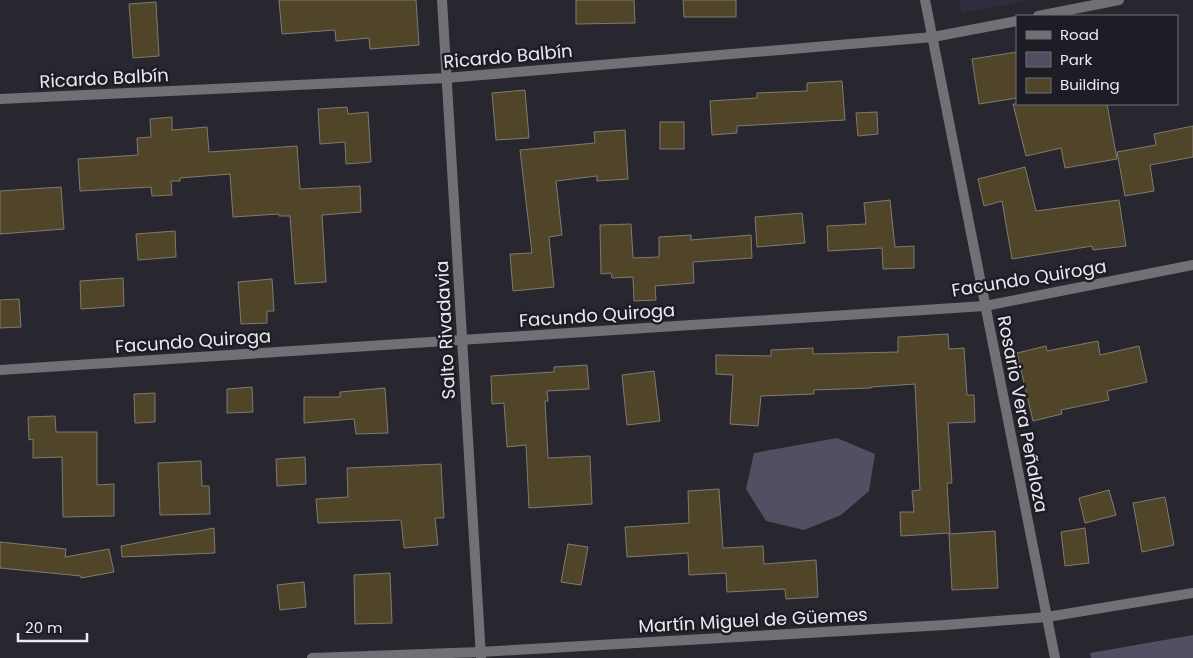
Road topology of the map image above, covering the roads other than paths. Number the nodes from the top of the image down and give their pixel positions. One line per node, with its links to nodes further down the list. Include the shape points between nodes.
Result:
1 (442, 0): 7 (street, Salto Rivadavia)
2 (925, 0): 6 (street, Rosario Vera Peñaloza)
3 (1119, 0): 4 (street)
4 (1043, 15)
5 (1016, 20): 6 (street, Ricardo Balbín)
6 (933, 37): 7 (street, Ricardo Balbín); 10 (street, Rosario Vera Peñaloza)
7 (446, 78): 8 (street, Ricardo Balbín); 11 (street, Salto Rivadavia)
8 (0, 99)
9 (1193, 265): 10 (street, Facundo Quiroga)
10 (985, 306): 11 (street, Facundo Quiroga); 14 (street, Rosario Vera Peñaloza)
11 (462, 340): 12 (street, Facundo Quiroga); 15 (street, Salto Rivadavia)
12 (0, 370)
13 (1193, 593): 14 (street, Martín Miguel de Güemes)
14 (1047, 617): 15 (street, Martín Miguel de Güemes); 17 (street, Rosario Vera Peñaloza)
15 (480, 655): 16 (street, Martín Miguel de Güemes)
16 (312, 658)
17 (1055, 658)

